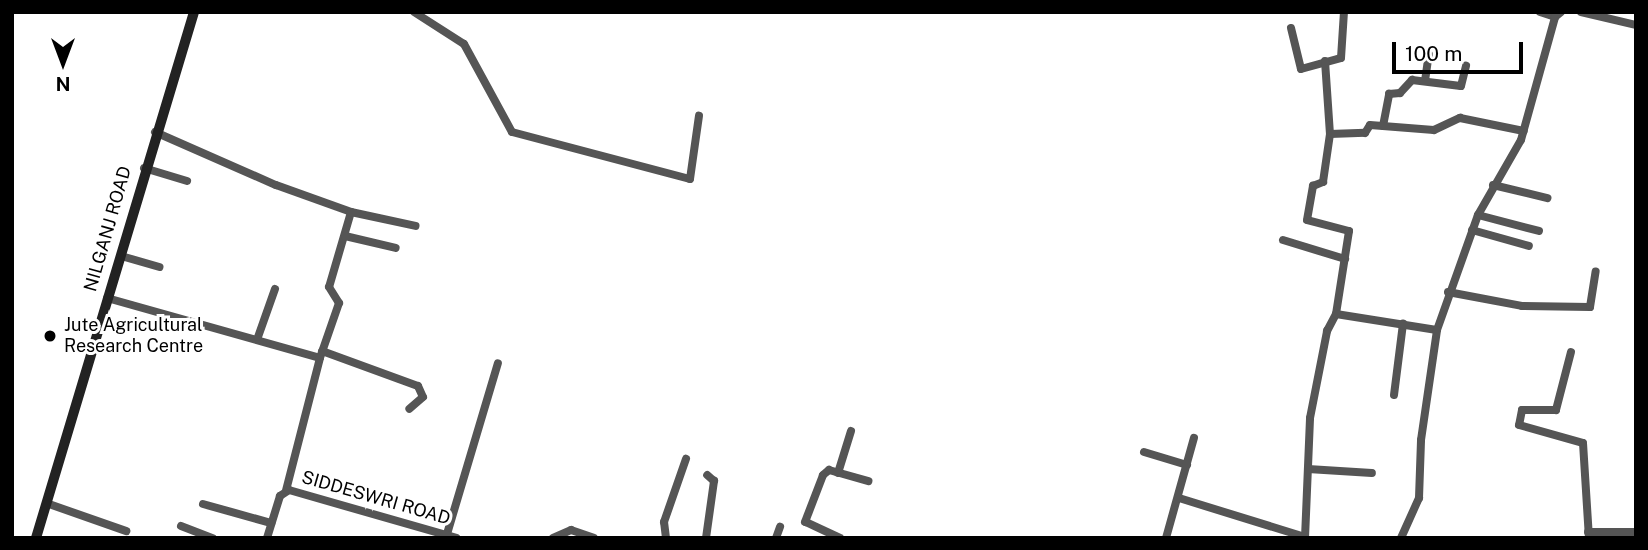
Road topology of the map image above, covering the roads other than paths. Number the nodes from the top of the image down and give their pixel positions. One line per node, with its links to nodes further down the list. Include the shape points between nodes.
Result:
1 (194, 12): 17 (street, NILGANJ ROAD)
2 (414, 12): 7 (street)
3 (1344, 12): 11 (street, via 1343,55)
4 (1540, 12): 6 (street)
5 (1581, 12): 8 (street)
6 (1558, 15): 16 (street)
7 (432, 17): 14 (street, via 464,44 512,132 690,179)
8 (1636, 25)
9 (1291, 28): 11 (street, via 1301,69)
10 (1429, 54): 13 (street)
11 (1325, 61): 18 (street)
12 (1466, 66): 13 (street, via 1461,86)
13 (1425, 81): 15 (street, via 1410,80 1402,92 1389,94)
14 (699, 116)
15 (1383, 126): 16 (street, via 1434,130 1462,118); 18 (street, via 1370,125 1365,133)
16 (1524, 131): 21 (street)
17 (155, 132): 19 (street, NILGANJ ROAD); 23 (street)
18 (1330, 134): 33 (street, via 1323,182 1313,186 1307,220 1349,231)
19 (144, 168): 20 (street); 32 (street, NILGANJ ROAD)
20 (187, 181)
21 (1493, 185): 22 (street); 24 (street)
22 (1547, 198)
23 (351, 212): 25 (street); 28 (street)
24 (1478, 215): 26 (street); 27 (street)
25 (416, 226)
26 (1472, 230): 30 (street); 37 (street)
27 (1539, 231)
28 (345, 236): 31 (street); 44 (street, SIDDESWRI ROAD, via 329,290 339,303)
29 (1283, 240): 33 (street)
30 (1529, 246)
31 (396, 248)
32 (121, 256): 34 (street); 38 (street, NILGANJ ROAD)
33 (1345, 258): 39 (street)
34 (159, 267)
35 (1596, 271): 37 (street, via 1590,307 1522,306)
36 (275, 289): 42 (street)
37 (1448, 292): 41 (street)
38 (107, 298): 42 (street, via 185,323); 60 (street, NILGANJ ROAD)
39 (1336, 314): 40 (street); 53 (street, via 1322,345 1310,418)
40 (1403, 324): 41 (street); 46 (street)
41 (1437, 330): 81 (street, via 1419,498)
42 (258, 337): 44 (street)
43 (1571, 352): 68 (street, via 1556,410 1522,410 1519,425 1583,443)
44 (321, 354): 47 (street, via 418,386 423,397); 58 (street, SIDDESWRI ROAD)
45 (498, 363): 67 (street)
46 (1394, 395)
47 (409, 409)
48 (851, 431): 54 (street)
49 (1194, 438): 52 (street)
50 (1144, 452): 52 (street)
51 (686, 459): 76 (street, via 664,524)
52 (1187, 465): 59 (street)
53 (1308, 469): 55 (street); 69 (street)
54 (838, 473): 57 (street); 79 (street, via 825,471 805,522)
55 (1372, 473)
56 (707, 475): 77 (street, via 714,481)
57 (867, 481)
58 (286, 490): 62 (street, SIDDESWRI ROAD); 67 (street, SIDDESWRI ROAD)
59 (1179, 498): 69 (street); 80 (street)
60 (49, 504): 65 (street); 70 (street, NILGANJ ROAD)
61 (203, 504): 62 (street)
62 (271, 523): 72 (street, SIDDESWRI ROAD)
63 (181, 526): 71 (street)
64 (779, 527): 78 (street)
65 (126, 531)
66 (1636, 532): 68 (street)
67 (447, 534): 73 (street, SIDDESWRI ROAD)
68 (1588, 535)
69 (1305, 537)
70 (36, 538)
71 (213, 538)
72 (267, 538)
73 (456, 538)
74 (553, 538): 75 (street, via 571,530)
75 (594, 538)
76 (666, 538)
77 (705, 538)
78 (776, 538)
79 (840, 538)
80 (1166, 538)
81 (1401, 538)

